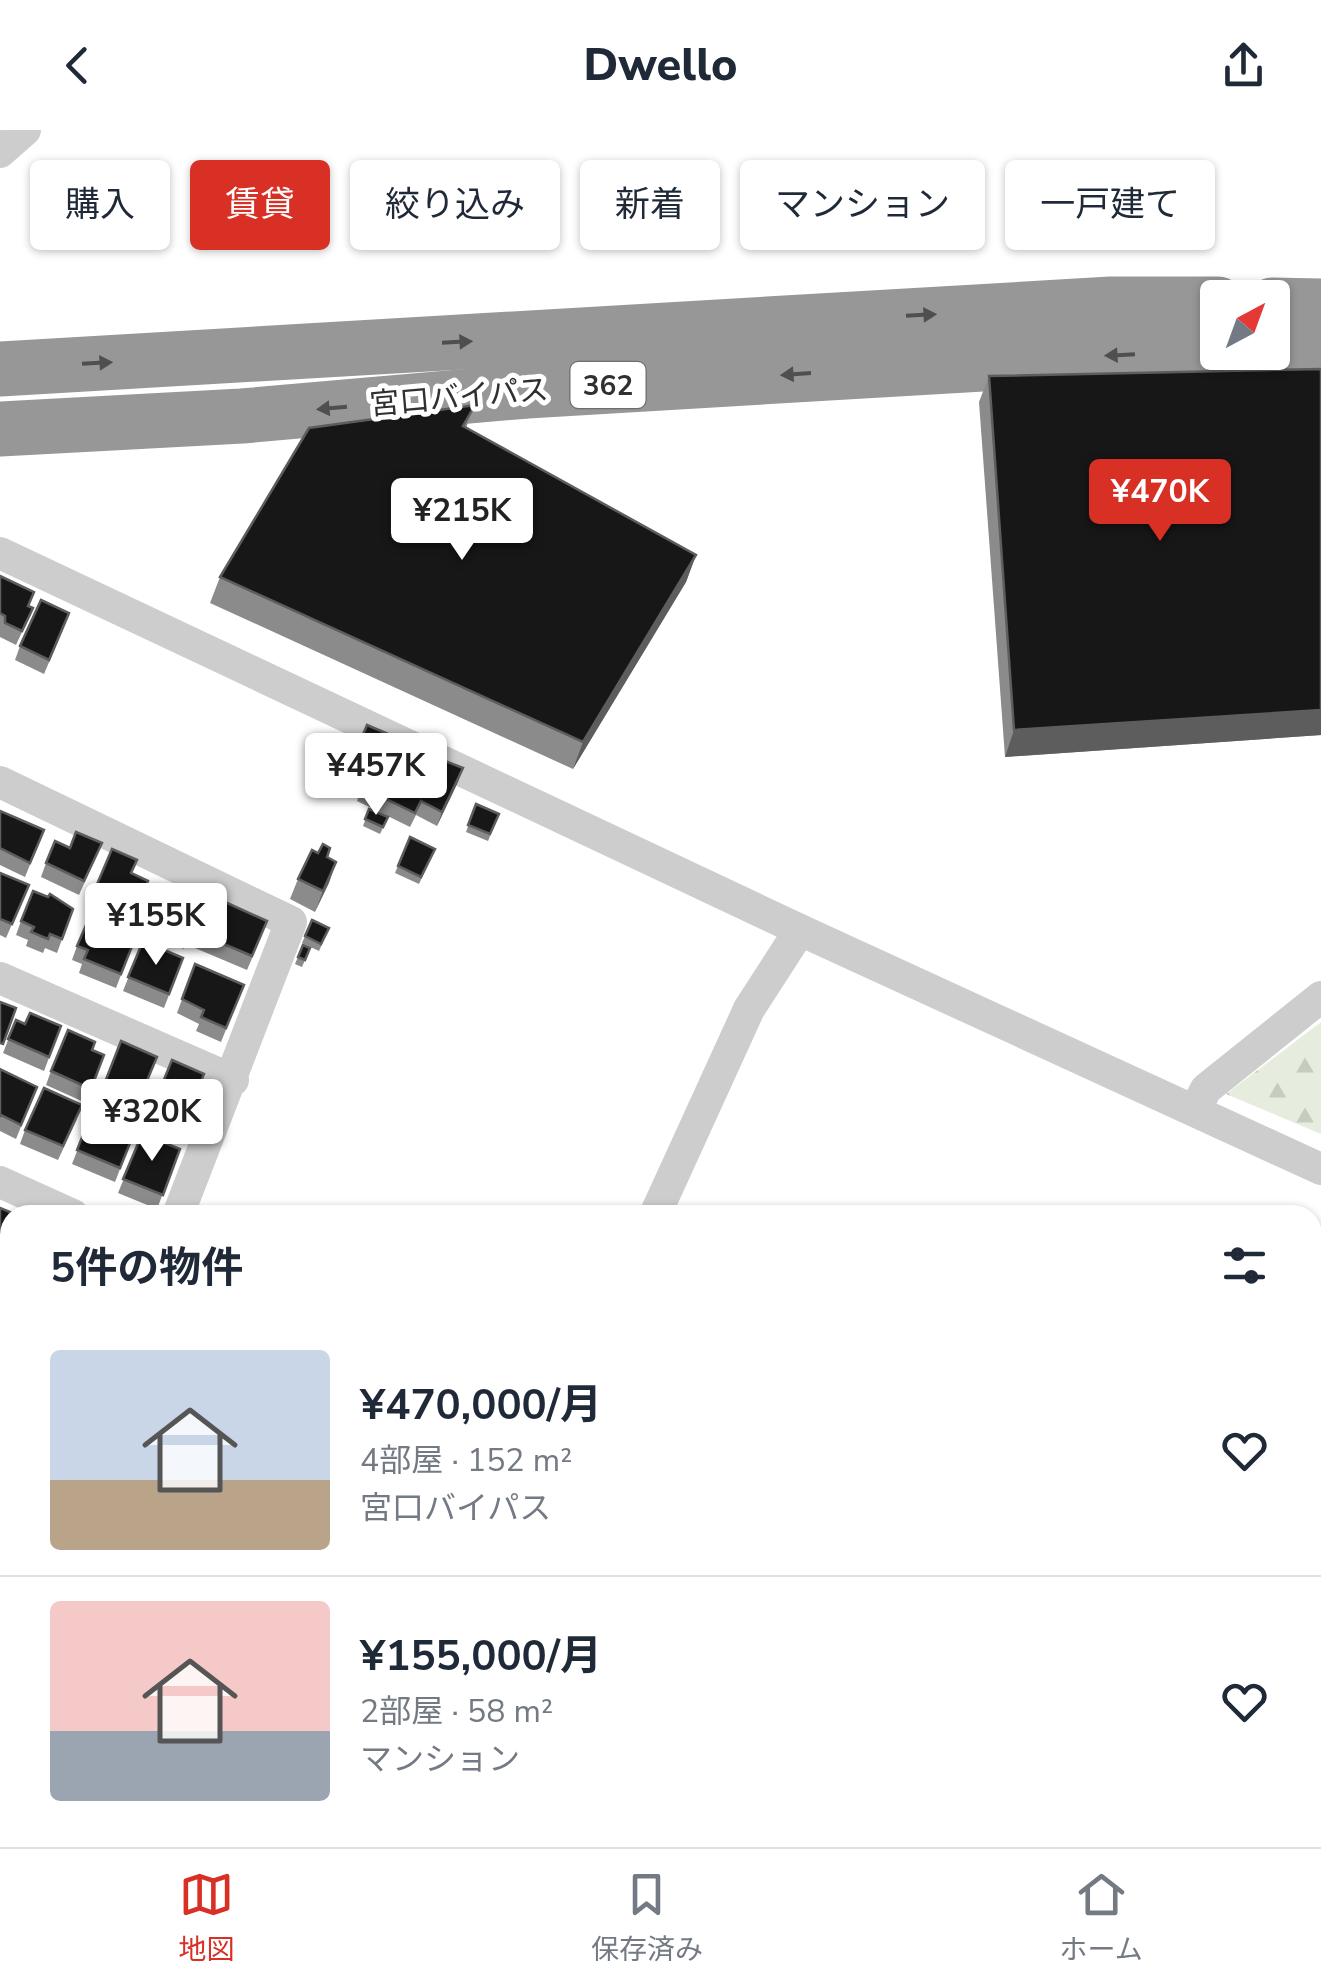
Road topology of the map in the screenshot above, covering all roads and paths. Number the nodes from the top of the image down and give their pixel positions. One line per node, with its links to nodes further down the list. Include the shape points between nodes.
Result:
1 (25, 130): 2 (street)
2 (0, 152)
3 (1200, 304): 9 (highway, 宮口バイパス / 362, one-way to 3)
4 (1290, 305): 5 (highway)
5 (1321, 306)
6 (1200, 351): 10 (highway, 宮口バイパス / 362, one-way to 10)
7 (1290, 353): 8 (highway)
8 (1321, 354)
9 (0, 369)
10 (0, 429)
11 (0, 553): 13 (street)
12 (0, 782): 16 (street, via 291,922)
13 (800, 930): 17 (street); 22 (street, via 749,1009)
14 (0, 978): 16 (street)
15 (1321, 998): 17 (street, via 1206,1089)
16 (232, 1080): 21 (street)
17 (1196, 1110): 18 (street)
18 (1321, 1169)
19 (0, 1182): 20 (street)
20 (52, 1205)
21 (182, 1205)
22 (660, 1205)

